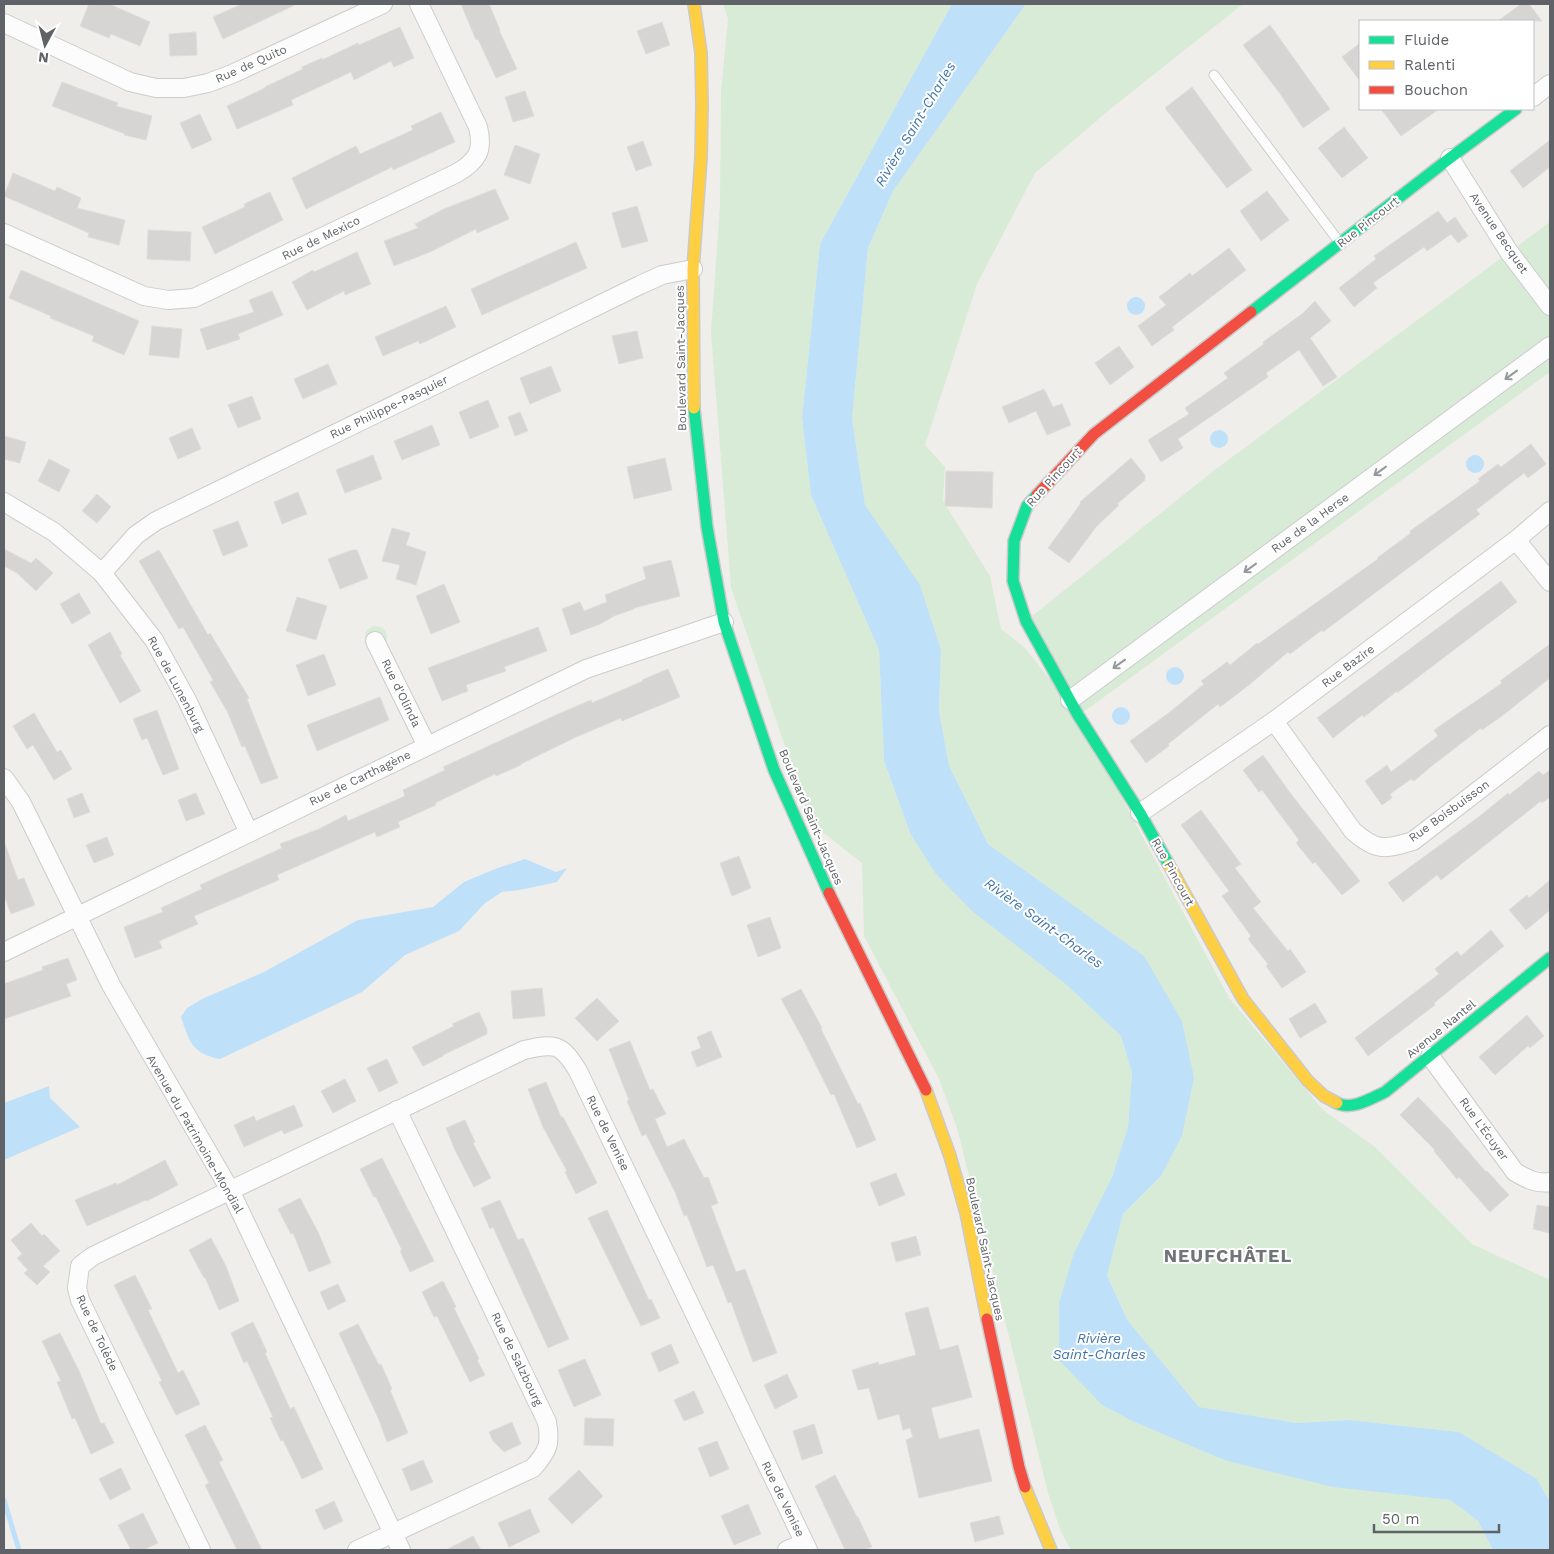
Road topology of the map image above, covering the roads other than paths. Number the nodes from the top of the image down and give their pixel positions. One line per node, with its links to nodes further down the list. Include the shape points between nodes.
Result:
1 (383, 4): 4 (street, Rue de Quito, via 232,74 184,88 156,88 130,82)
2 (420, 4): 10 (street, Rue de Mexico, via 478,127 481,140 470,165 457,174 194,298 168,300 144,296)
3 (694, 4): 12 (street, Boulevard Saint-Jacques, via 701,53 702,106)
4 (4, 23)
5 (1214, 75): 11 (lane)
6 (1550, 84): 7 (street)
7 (1534, 95)
8 (1515, 110): 9 (street, Rue Pincourt)
9 (1450, 158): 11 (street, Rue Pincourt); 13 (street, Avenue Becquet, via 1509,252)
10 (4, 233)
11 (1340, 244): 22 (street, Rue Pincourt, via 1094,434 1027,506 1014,541 1013,580 1026,621)
12 (693, 269): 18 (street, Rue Philippe-Pasquier, via 662,275 640,285 156,521 136,535); 20 (street, Boulevard Saint-Jacques, via 694,412 707,527)
13 (1550, 306)
14 (1550, 346): 22 (street, Rue de la Herse, one-way to 22)
15 (4, 502): 18 (street, Rue de Lunenburg, via 54,532)
16 (1550, 511): 17 (street, Rue Bazire)
17 (1516, 540): 19 (street); 23 (street, Rue Bazire)
18 (102, 573): 28 (street, Rue de Lunenburg, via 154,640)
19 (1550, 582)
20 (724, 622): 25 (street, Rue de Carthagène, via 586,669); 43 (street, Boulevard Saint-Jacques, via 774,770 824,882 930,1098 966,1213 1019,1467)
21 (375, 641): 25 (street, Rue d'Olinda)
22 (1070, 700): 27 (street, Rue Pincourt)
23 (1274, 721): 24 (street, Rue Boisbuisson, via 1353,831 1366,842 1381,848 1413,841); 27 (street, Rue Bazire)
24 (1550, 735)
25 (427, 746): 28 (street, Rue de Carthagène)
26 (4, 778): 29 (street, Avenue du Patrimoine-Mondial, via 21,802)
27 (1140, 813): 33 (street, Rue Pincourt, via 1243,999 1308,1081 1324,1096)
28 (249, 832): 29 (street, Rue de Carthagène)
29 (78, 916): 30 (street, Rue de Carthagène); 36 (street, Avenue du Patrimoine-Mondial, via 125,1011)
30 (4, 952)
31 (1550, 958): 32 (street, Avenue Nantel)
32 (1430, 1056): 33 (street, Avenue Nantel, via 1385,1092 1364,1102); 35 (street, Rue L'Écuyer, via 1515,1172 1541,1183)
33 (1342, 1106)
34 (397, 1110): 36 (street, Rue de Venise); 37 (street, Rue de Salzbourg, via 547,1422 549,1444 533,1468); 38 (street, Rue de Venise, via 524,1050 556,1046 568,1054)
35 (1550, 1182)
36 (230, 1190): 37 (street, Avenue du Patrimoine-Mondial); 39 (street, Rue de Tolède, via 93,1256 80,1266 77,1276 80,1300)
37 (393, 1534): 40 (street, Rue de Salzbourg); 41 (street, Avenue du Patrimoine-Mondial)
38 (806, 1546): 42 (street)
39 (201, 1550)
40 (357, 1550)
41 (401, 1550)
42 (787, 1550)
43 (1051, 1550)

